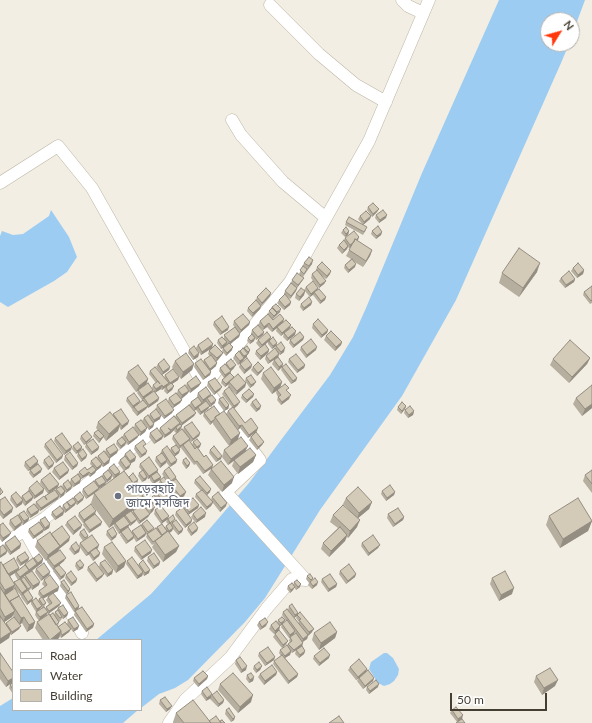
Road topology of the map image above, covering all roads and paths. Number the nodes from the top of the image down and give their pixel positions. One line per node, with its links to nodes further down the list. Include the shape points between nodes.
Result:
1 (402, 0): 4 (street)
2 (429, 0): 4 (street)
3 (270, 5): 5 (street, via 318,54 356,85)
4 (423, 13): 5 (street)
5 (386, 102): 8 (street, via 369,141)
6 (232, 120): 8 (street, via 241,135 283,182)
7 (0, 183): 9 (street, via 58,146 92,188)
8 (326, 218): 9 (street, via 290,282)
9 (204, 386): 10 (street, via 180,410 91,483); 13 (street, via 260,460 226,492 306,580 292,580 267,608 230,658 185,700)
10 (25, 531): 11 (street); 12 (street)
11 (0, 546)
12 (82, 634)
13 (169, 723)

